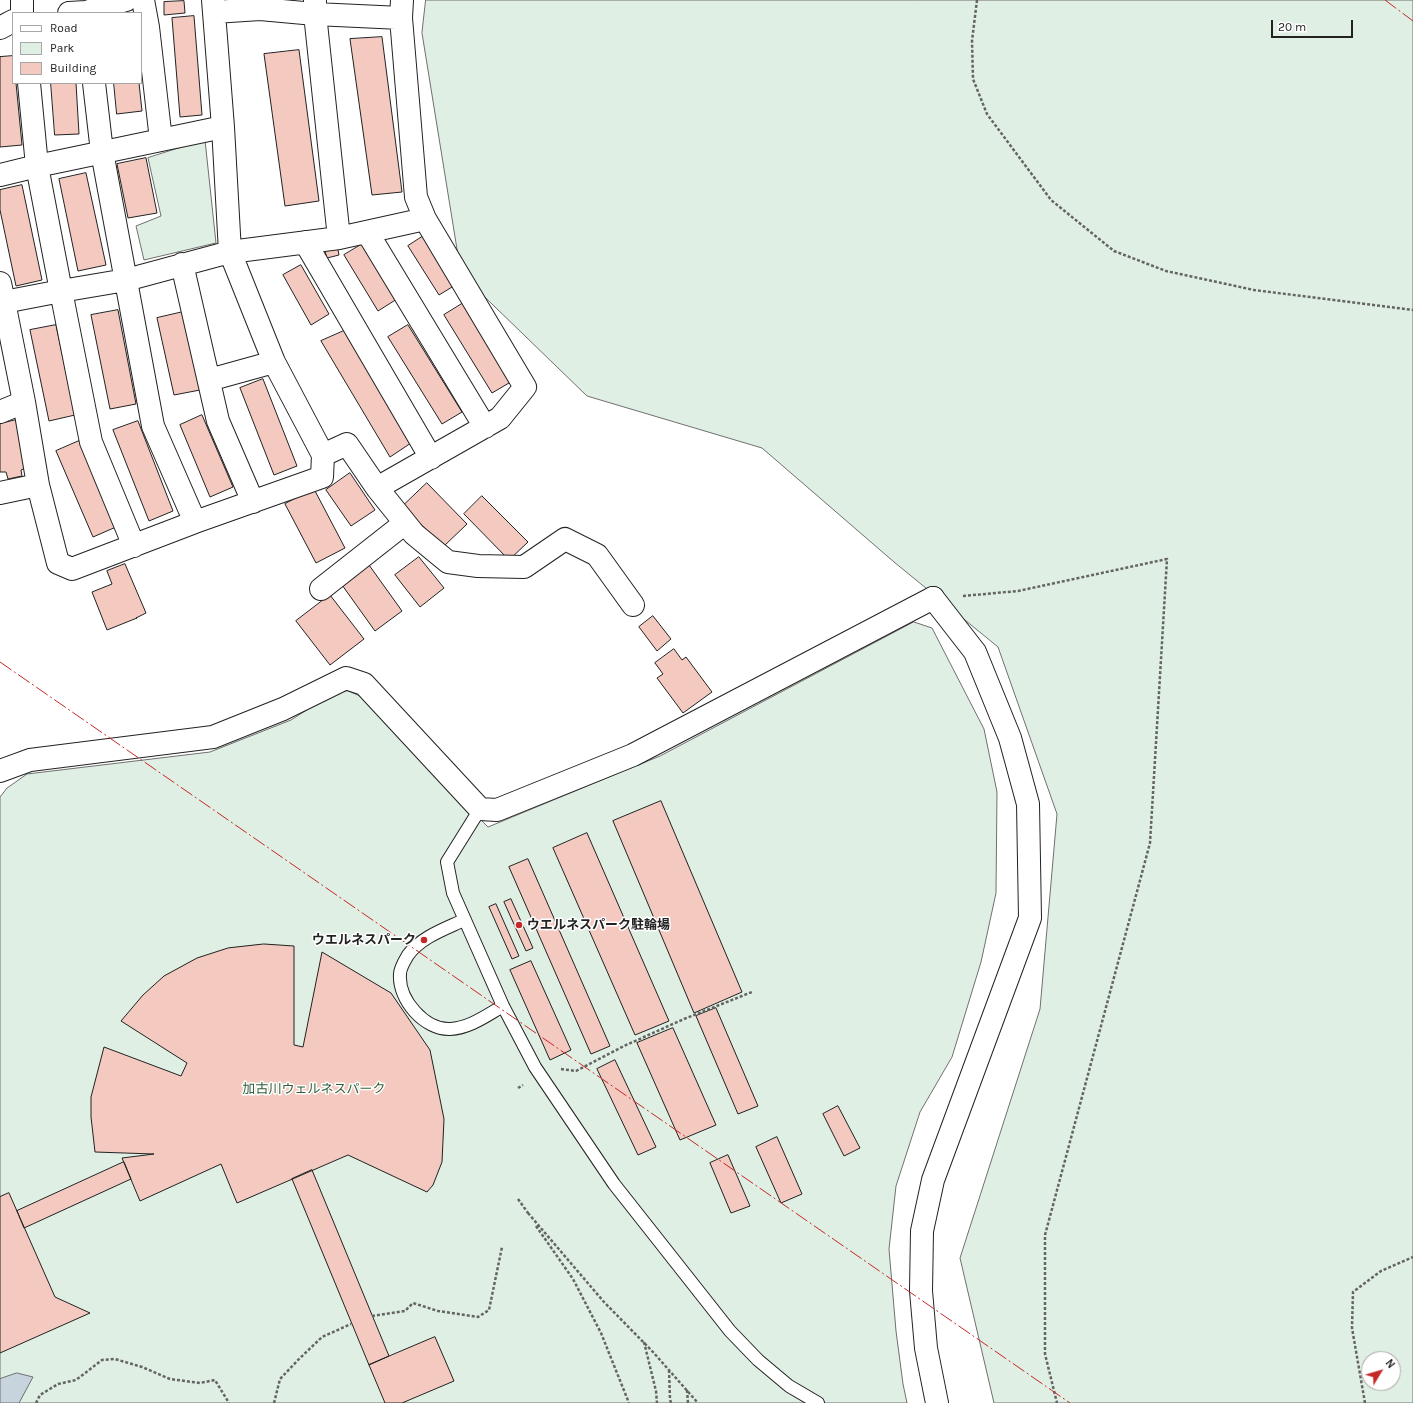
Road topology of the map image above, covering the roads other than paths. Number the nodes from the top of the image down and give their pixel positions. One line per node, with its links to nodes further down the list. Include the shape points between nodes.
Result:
1 (22, 0): 7 (street)
2 (126, 0): 8 (street)
3 (143, 0): 14 (street)
4 (214, 6): 5 (street, via 260,9); 13 (street)
5 (315, 7): 6 (street); 20 (street)
6 (401, 9): 18 (street, via 416,198)
7 (22, 12)
8 (84, 12)
9 (12, 22): 10 (street)
10 (0, 28)
11 (29, 84): 16 (street)
12 (94, 84): 15 (street)
13 (223, 127): 14 (street); 22 (street)
14 (161, 140): 15 (street)
15 (102, 152): 16 (street); 24 (street)
16 (37, 166): 17 (street); 25 (street)
17 (0, 175)
18 (425, 219): 19 (street); 31 (street, via 525,387 500,418)
19 (367, 232): 20 (street); 31 (street)
20 (339, 238): 21 (street)
21 (305, 242): 22 (street); 33 (street)
22 (230, 252): 23 (street); 27 (street)
23 (182, 264): 24 (street); 28 (street)
24 (126, 280): 25 (street); 38 (street, via 153,426)
25 (61, 291): 26 (street); 40 (street, via 91,442)
26 (2, 292): 29 (street)
27 (274, 362): 28 (street); 32 (street)
28 (209, 380): 37 (street, via 218,421)
29 (24, 402): 30 (street); 34 (street)
30 (0, 412)
31 (485, 427): 33 (street)
32 (323, 455): 35 (street, via 348,444); 37 (street, via 322,476)
33 (431, 458): 35 (street)
34 (38, 485): 36 (street); 40 (street, via 58,563 72,569)
35 (377, 488): 39 (street)
36 (0, 493)
37 (253, 502): 38 (street)
38 (195, 522): 40 (street)
39 (405, 523): 41 (street); 42 (street, via 414,534 448,562 478,566 524,567 565,539 597,555)
40 (134, 546)
41 (321, 589)
42 (633, 605)
43 (0, 771): 44 (street, via 30,760 213,737 283,709 346,678 364,684)
44 (480, 809): 45 (lane, via 447,862 453,893); 48 (street, via 497,810 633,755 933,598 975,652 1010,738 1028,804 1030,918 932,1180 922,1231 921,1291 926,1348)
45 (464, 920): 46 (lane); 46 (lane, via 432,935 409,954 400,974 406,1000 424,1020 443,1029 461,1028)
46 (503, 1006): 47 (lane, via 535,1068 614,1184 730,1331 758,1360 789,1386)
47 (818, 1403)
48 (937, 1403)

